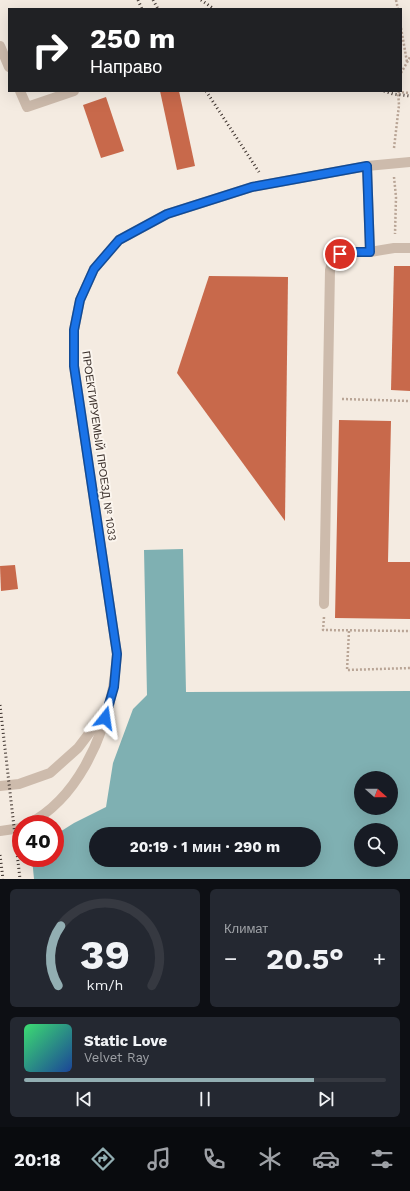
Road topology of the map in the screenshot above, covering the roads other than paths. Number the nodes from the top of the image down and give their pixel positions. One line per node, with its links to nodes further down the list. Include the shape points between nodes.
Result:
1 (0, 46): 2 (street)
2 (8, 65)
3 (20, 92): 4 (street, via 26,106)
4 (71, 92)
5 (410, 162): 6 (street, ПРОЕКТИРУЕМЫЙ ПРОЕЗД № 1033)
6 (367, 166): 8 (street); 10 (street, ПРОЕКТИРУЕМЫЙ ПРОЕЗД № 1033, via 252,187 167,214 119,240 94,269 80,300 74,330 74,366 117,654)
7 (410, 248): 8 (street)
8 (370, 252): 9 (street, via 340,254 333,259 330,270)
9 (324, 604)
10 (114, 687): 11 (street, ПРОЕКТИРУЕМЫЙ ПРОЕЗД № 1033, via 96,725 78,748 50,773 19,784); 12 (street, ПРОЕКТИРУЕМЫЙ ПРОЕЗД № 1033, via 101,733 88,762 67,793)
11 (0, 786)
12 (43, 815)
13 (12, 829): 14 (street)
14 (0, 831)

